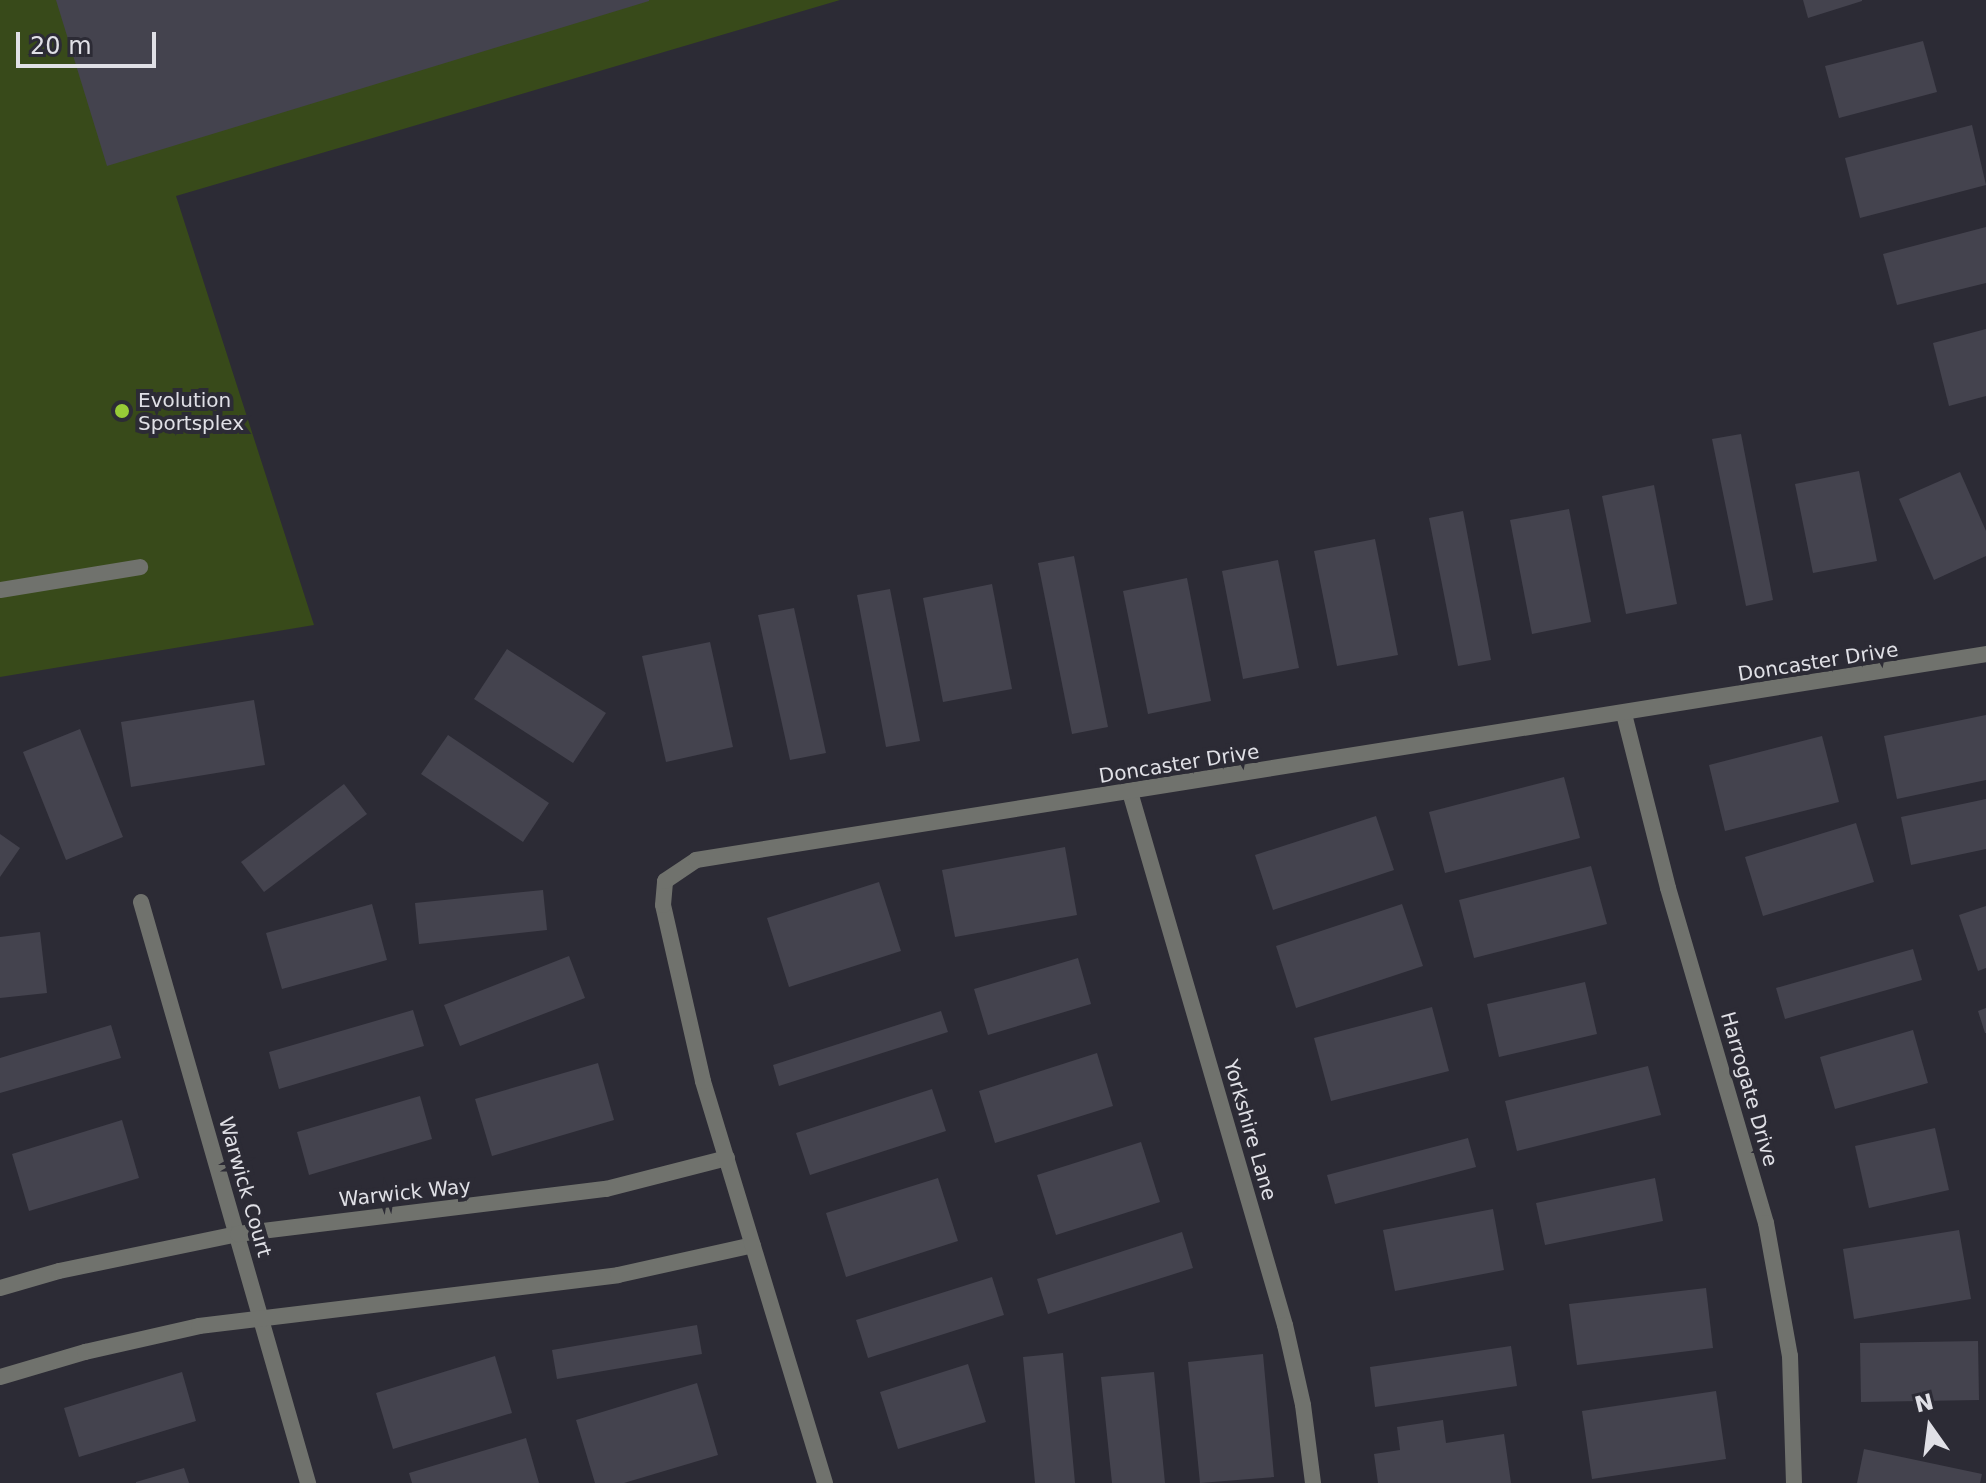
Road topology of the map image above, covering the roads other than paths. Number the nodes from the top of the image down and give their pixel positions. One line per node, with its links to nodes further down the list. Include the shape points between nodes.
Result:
1 (140, 567): 2 (street)
2 (0, 590)
3 (1986, 654): 4 (street, Doncaster Drive)
4 (1624, 714): 5 (street, Doncaster Drive); 16 (street, Harrogate Drive, via 1668,888 1766,1223 1790,1356)
5 (1130, 792): 7 (street, Doncaster Drive, via 696,860 665,881 669,934); 15 (street, Yorkshire Lane, via 1285,1325)
6 (141, 902): 8 (street, Warwick Court)
7 (727, 1158): 8 (street, Warwick Way, via 606,1189); 9 (street)
8 (238, 1234): 10 (street, Warwick Way); 11 (street, Warwick Court)
9 (753, 1245): 11 (street, via 618,1275); 14 (street)
10 (0, 1288)
11 (259, 1317): 12 (street, via 85,1352); 13 (street, Warwick Court)
12 (0, 1377)
13 (308, 1483)
14 (825, 1483)
15 (1313, 1483)
16 (1794, 1483)

